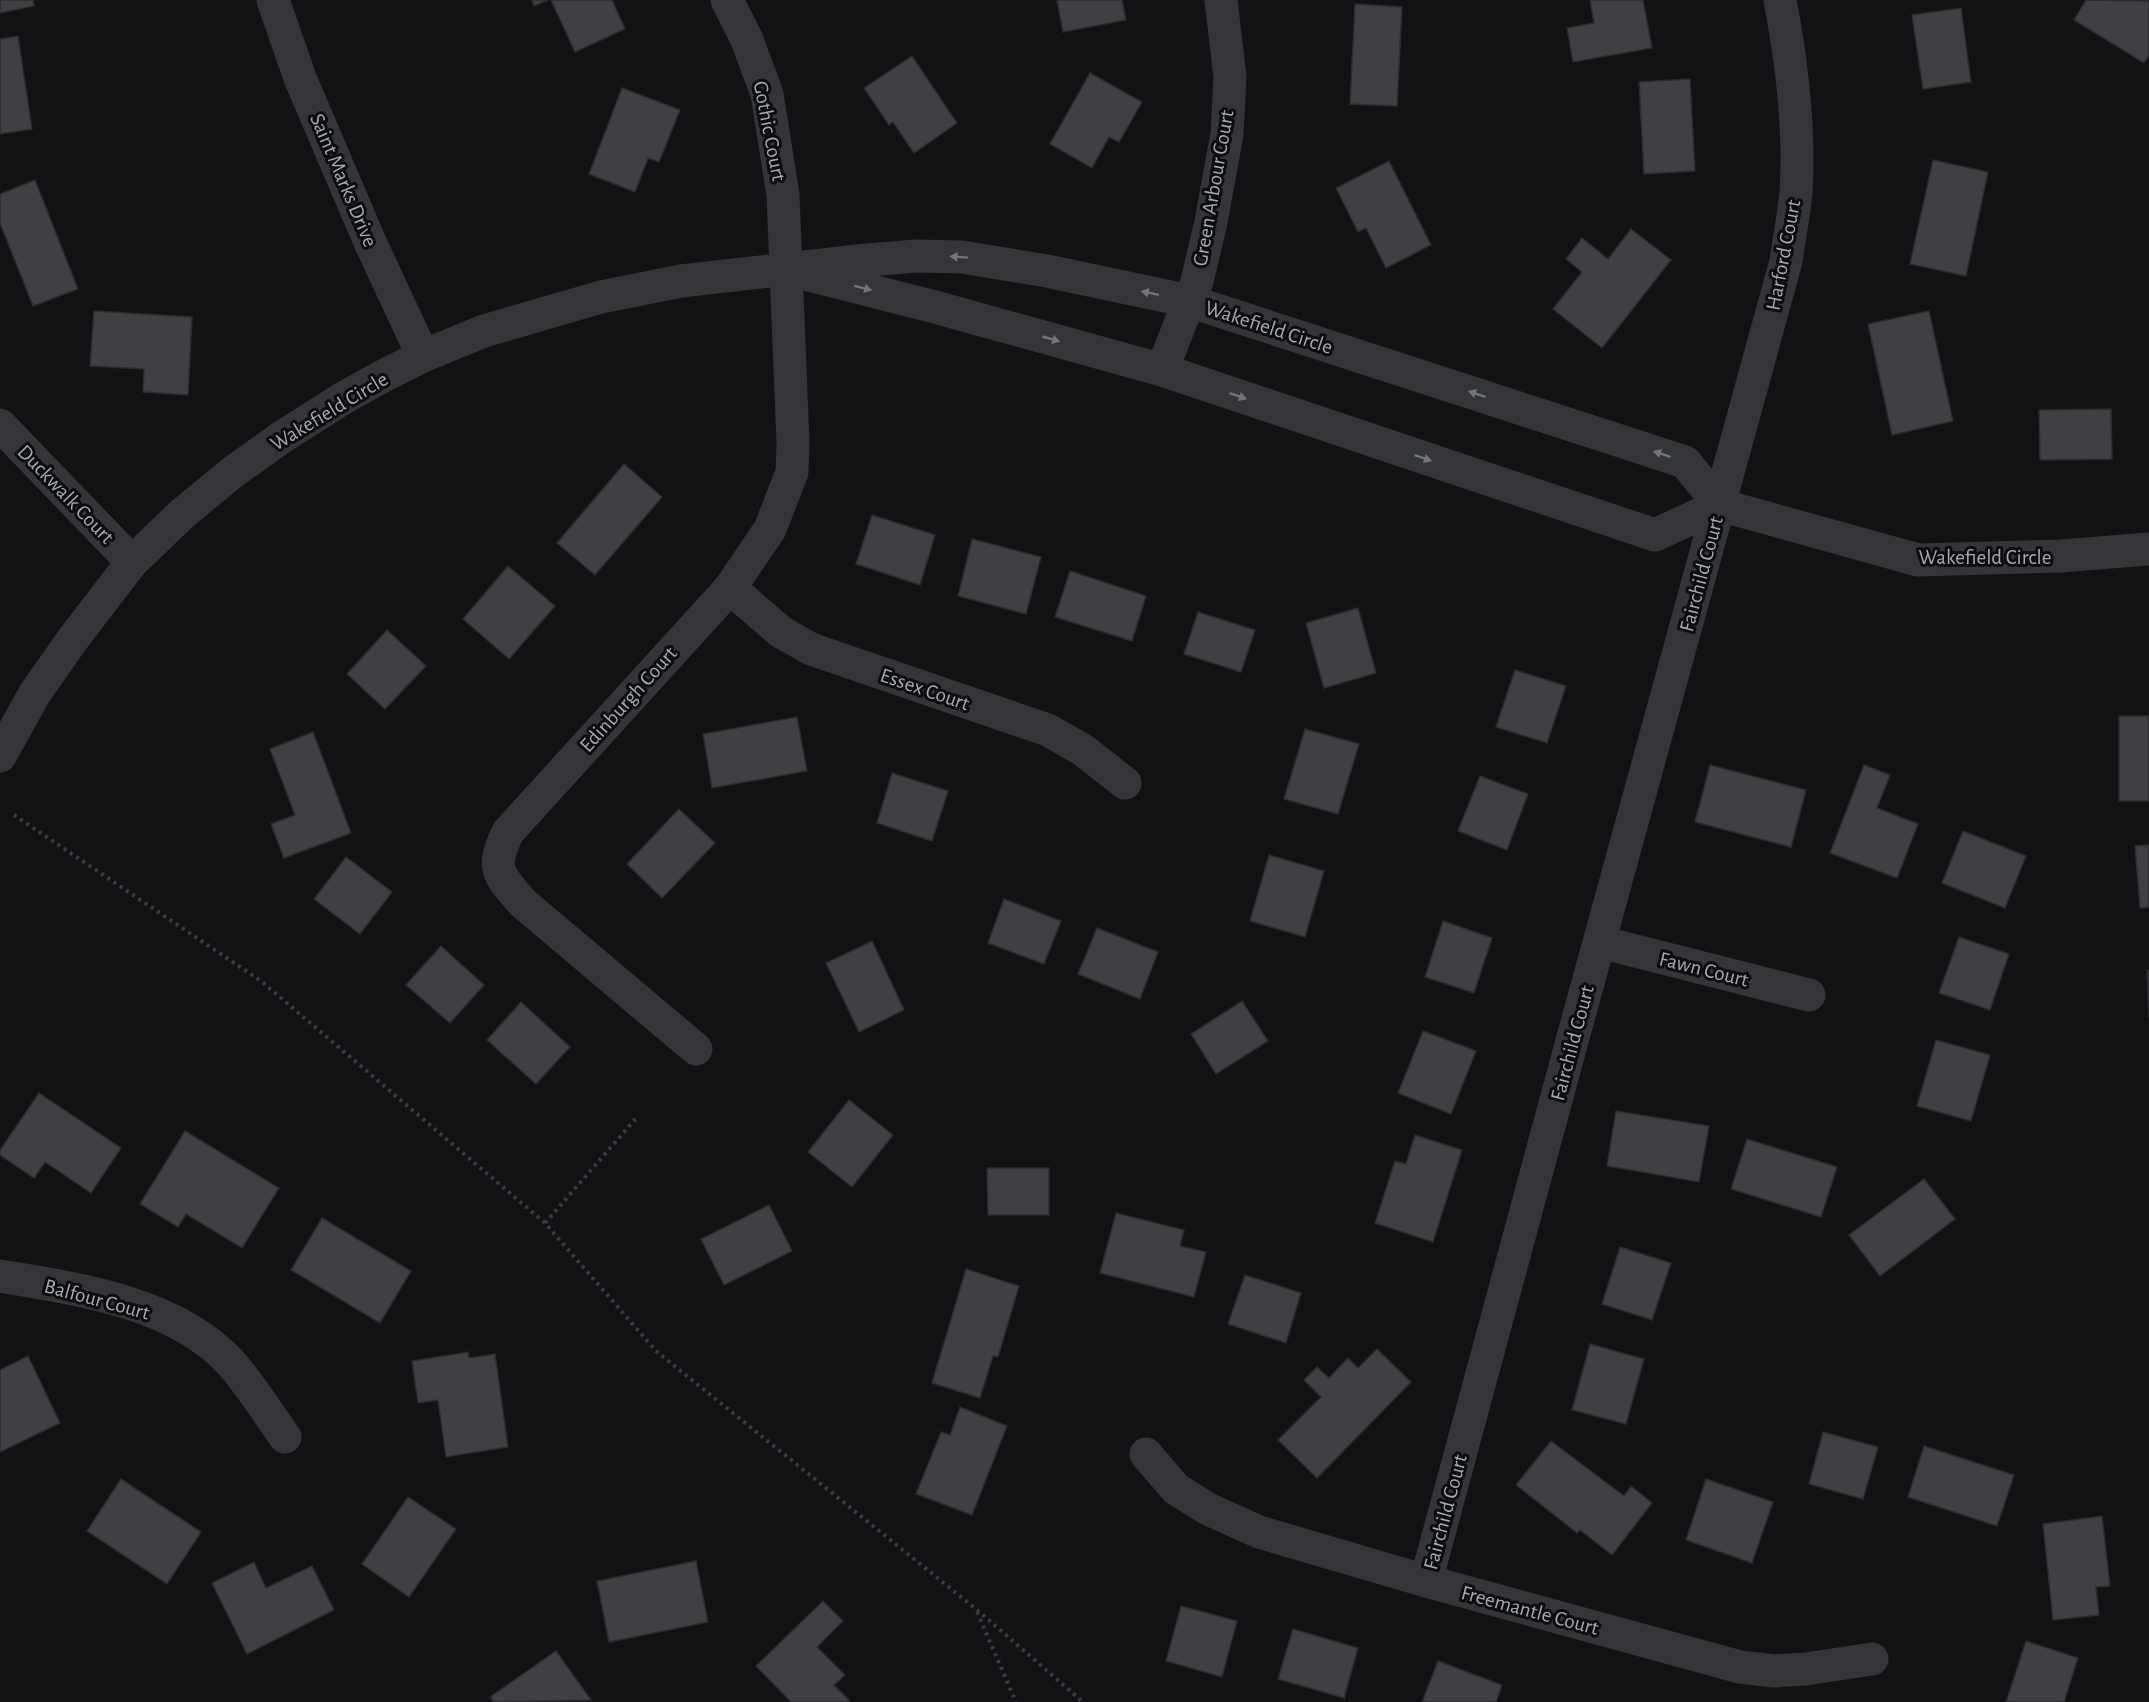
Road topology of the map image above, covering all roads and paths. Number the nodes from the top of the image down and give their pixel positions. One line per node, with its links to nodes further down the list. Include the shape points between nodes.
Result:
1 (273, 0): 7 (street, Saint Marks Drive, via 327,143)
2 (727, 0): 5 (street, Gothic Court, via 747,40 766,94 783,195)
3 (1221, 0): 6 (street, Green Arbour Court, via 1230,78 1227,134 1209,232)
4 (1780, 0): 10 (street, Harford Court, via 1797,127 1796,193 1786,261)
5 (786, 269): 6 (street, Wakefield Circle, one-way to 5, via 962,257 916,256); 7 (street, Wakefield Circle, via 681,281 601,297 484,331); 8 (street, Wakefield Circle, one-way to 8); 13 (street, Edinburgh Court, via 792,472 770,529)
6 (1189, 301): 8 (street, Green Arbour Court); 10 (street, Wakefield Circle, one-way to 6, via 1685,462)
7 (423, 356): 12 (street, Wakefield Circle, via 345,397 282,437 182,514)
8 (1162, 370): 10 (street, Wakefield Circle, one-way to 10, via 1655,535)
9 (0, 425): 12 (street, Duckwalk Court)
10 (1720, 505): 11 (street, Wakefield Circle, via 1918,560); 17 (street, Fairchild Court)
11 (2149, 549)
12 (132, 562): 14 (street, Wakefield Circle, via 36,693)
13 (730, 588): 15 (street, Essex Court, via 781,632 811,649 1048,730 1083,750); 19 (street, Edinburgh Court, via 508,832 498,866 502,880 524,904)
14 (0, 756)
15 (1125, 783)
16 (14, 815): 21 (path, via 261,981)
17 (1600, 942): 18 (street, Fawn Court); 25 (street, Fairchild Court)
18 (1809, 995)
19 (696, 1049)
20 (638, 1116): 21 (path)
21 (545, 1223): 26 (path, via 656,1351)
22 (0, 1276): 23 (street, Balfour Court, via 134,1304 204,1339 231,1364)
23 (285, 1437)
24 (1146, 1454): 25 (street, Freemantle Court, via 1176,1488 1228,1519 1259,1532)
25 (1426, 1581): 27 (street, Freemantle Court, via 1740,1667 1774,1671)
26 (976, 1609): 28 (path); 29 (path)
27 (1872, 1659)
28 (1016, 1702)
29 (1083, 1702)

